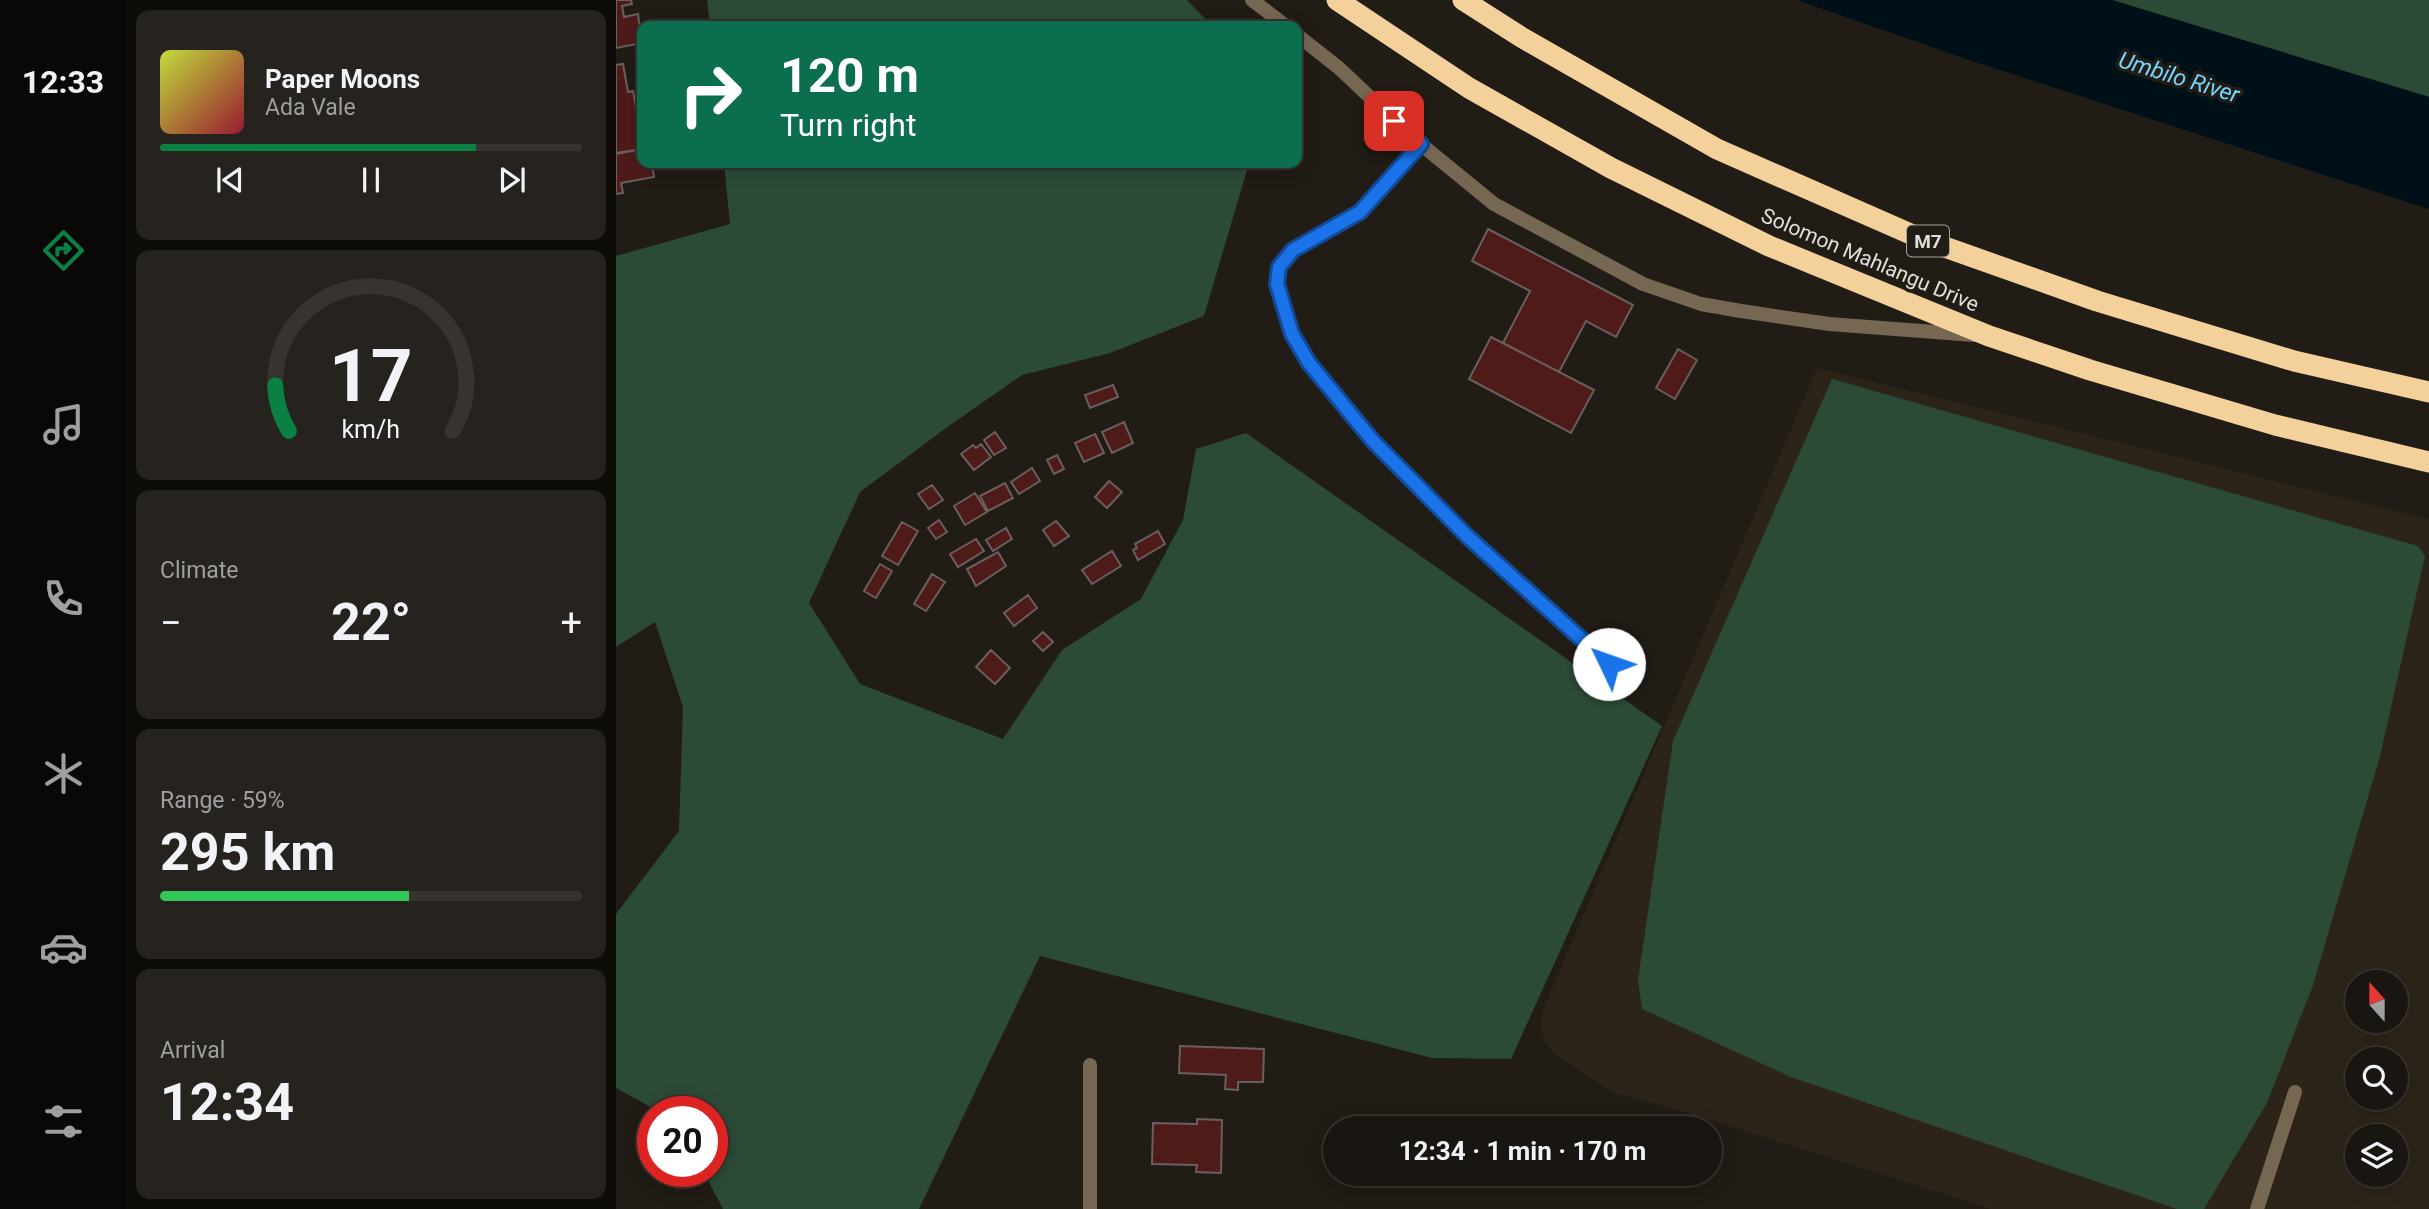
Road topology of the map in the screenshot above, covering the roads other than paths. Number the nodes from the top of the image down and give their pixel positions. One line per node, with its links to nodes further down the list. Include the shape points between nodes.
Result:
1 (1252, 0): 4 (street)
2 (1337, 0): 7 (highway, Solomon Mahlangu Drive, via 1469,88 1611,168 1769,246)
3 (1463, 0): 8 (highway, Solomon Mahlangu Drive / M7, via 1717,149 1922,239 2097,301 2294,361)
4 (1279, 21)
5 (1302, 39): 6 (street)
6 (1421, 144): 7 (street, via 1494,204 1643,284 1701,304 1829,324); 10 (street, via 1360,212 1293,250 1279,267 1277,284 1292,334 1309,363 1373,441 1468,537)
7 (1989, 337): 9 (highway, Solomon Mahlangu Drive, via 2275,425)
8 (2429, 392)
9 (2429, 462)
10 (1609, 664)
11 (1090, 1065): 13 (street)
12 (2295, 1093): 14 (street)
13 (1090, 1209)
14 (2257, 1209)

